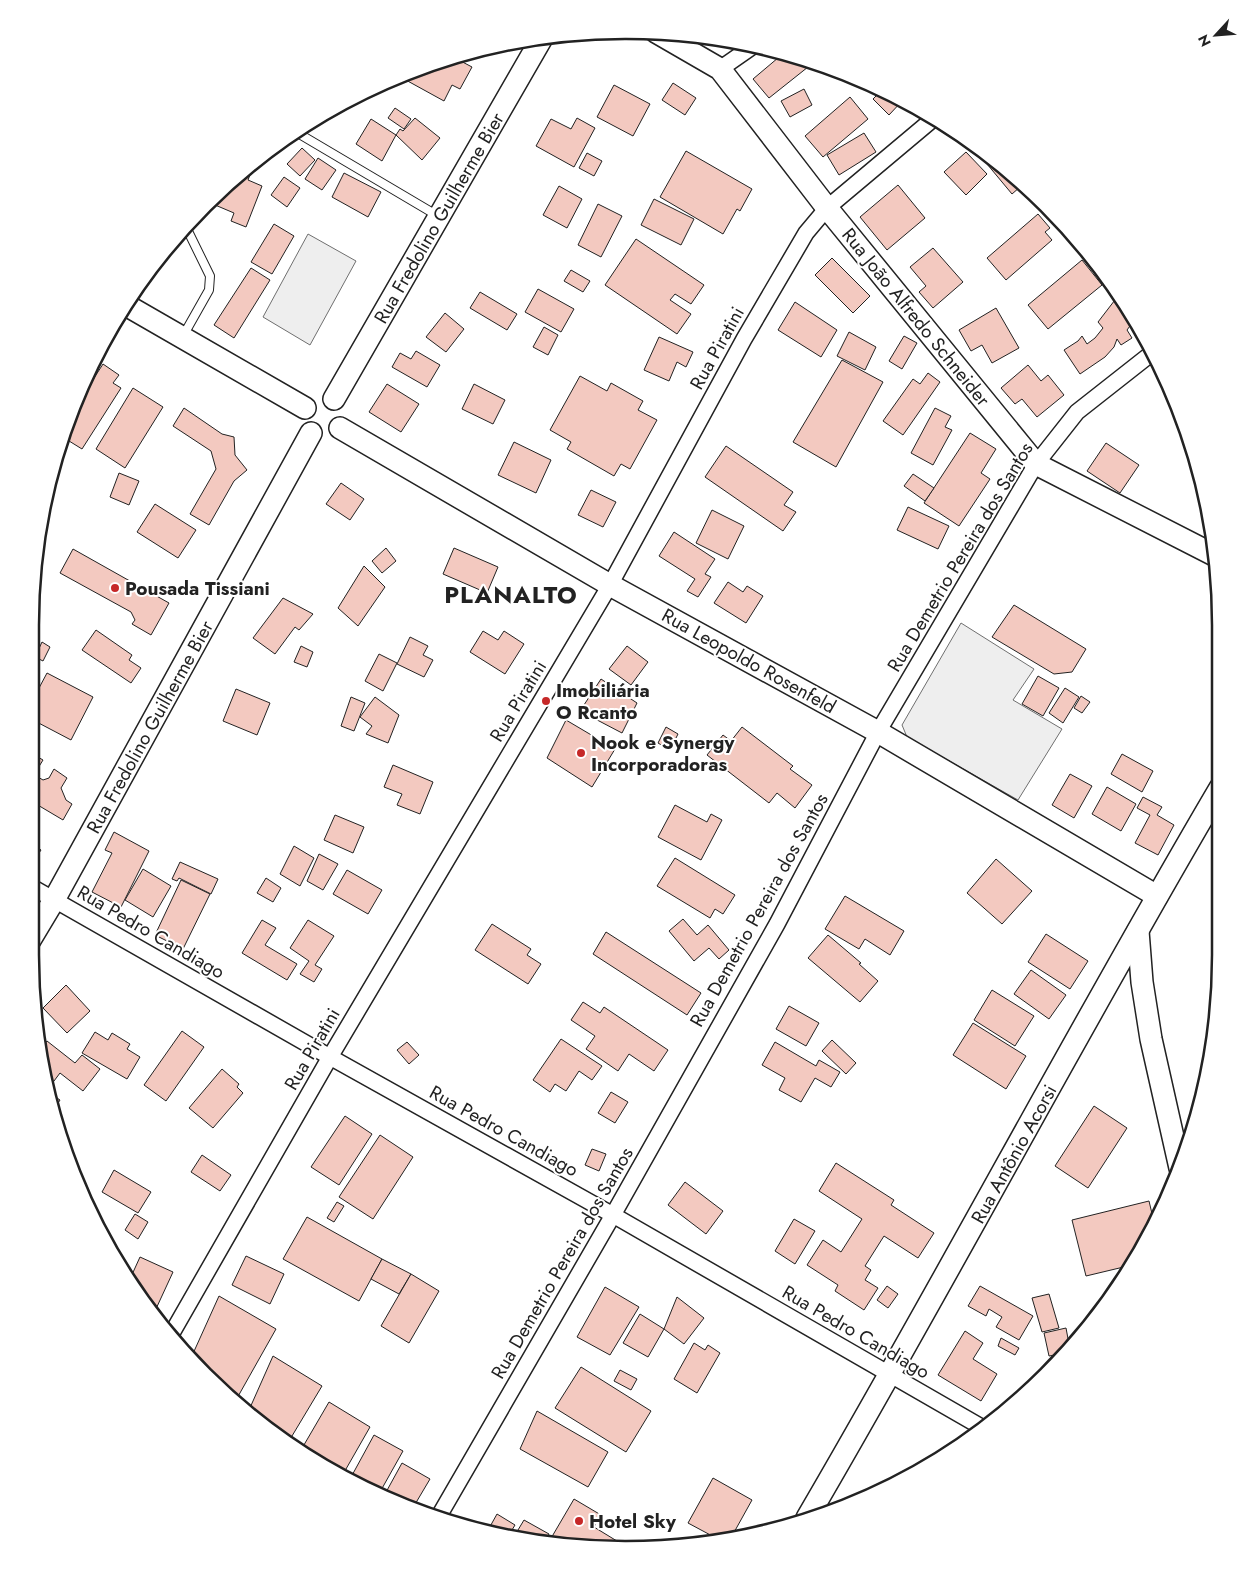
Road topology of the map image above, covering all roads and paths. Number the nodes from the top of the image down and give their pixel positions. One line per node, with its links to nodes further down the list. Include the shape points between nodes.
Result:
1 (671, 41): 4 (street, Rua João Alfredo Schneider)
2 (537, 46): 8 (street, Rua Fredolino Guilherme Bier)
3 (745, 51): 4 (street)
4 (720, 69): 7 (street, Rua João Alfredo Schneider)
5 (928, 123): 7 (street, Rua Piratini)
6 (303, 136): 8 (lane)
7 (827, 208): 17 (street, Rua João Alfredo Schneider); 19 (street, Rua Piratini, via 806,233 744,339)
8 (440, 217): 13 (street, Rua Fredolino Guilherme Bier)
9 (190, 233): 11 (lane, via 210,276 209,290)
10 (132, 309): 11 (street)
11 (182, 337): 14 (street)
12 (1147, 357): 17 (street, Rua Demetrio Pereira dos Santos, via 1077,412)
13 (334, 400): 14 (street, via 314,398); 15 (street, via 342,409)
14 (305, 408): 16 (street, via 303,422)
15 (340, 428): 16 (street, via 324,437); 19 (street, Rua Leopoldo Rosenfeld)
16 (312, 433): 24 (street, Rua Fredolino Guilherme Bier)
17 (1036, 464): 18 (street, Rua João Alfredo Schneider); 20 (street, Rua Demetrio Pereira dos Santos)
18 (1207, 552)
19 (610, 585): 20 (street, Rua Leopoldo Rosenfeld); 27 (street, Rua Piratini)
20 (878, 732): 23 (street, Rua Leopoldo Rosenfeld); 29 (street, Rua Demetrio Pereira dos Santos, via 777,924)
21 (1212, 802): 23 (street, Rua Antônio Acorsi)
22 (39, 891): 24 (street, Rua Pedro Candiago)
23 (1157, 896): 26 (street, Rua Antônio Acorsi)
24 (54, 900): 25 (street, Rua Fredolino Guilherme Bier); 27 (street, Rua Pedro Candiago)
25 (39, 925)
26 (1138, 931): 28 (street, via 1151,1039); 31 (street, Rua Antônio Acorsi)
27 (330, 1057): 29 (street, Rua Pedro Candiago); 30 (street, Rua Piratini)
28 (1177, 1154)
29 (613, 1215): 31 (street, Rua Pedro Candiago); 33 (street, Rua Demetrio Pereira dos Santos)
30 (174, 1329)
31 (890, 1375): 32 (street, Rua Pedro Candiago); 34 (street, Rua Antônio Acorsi)
32 (976, 1425)
33 (442, 1511)
34 (811, 1511)

